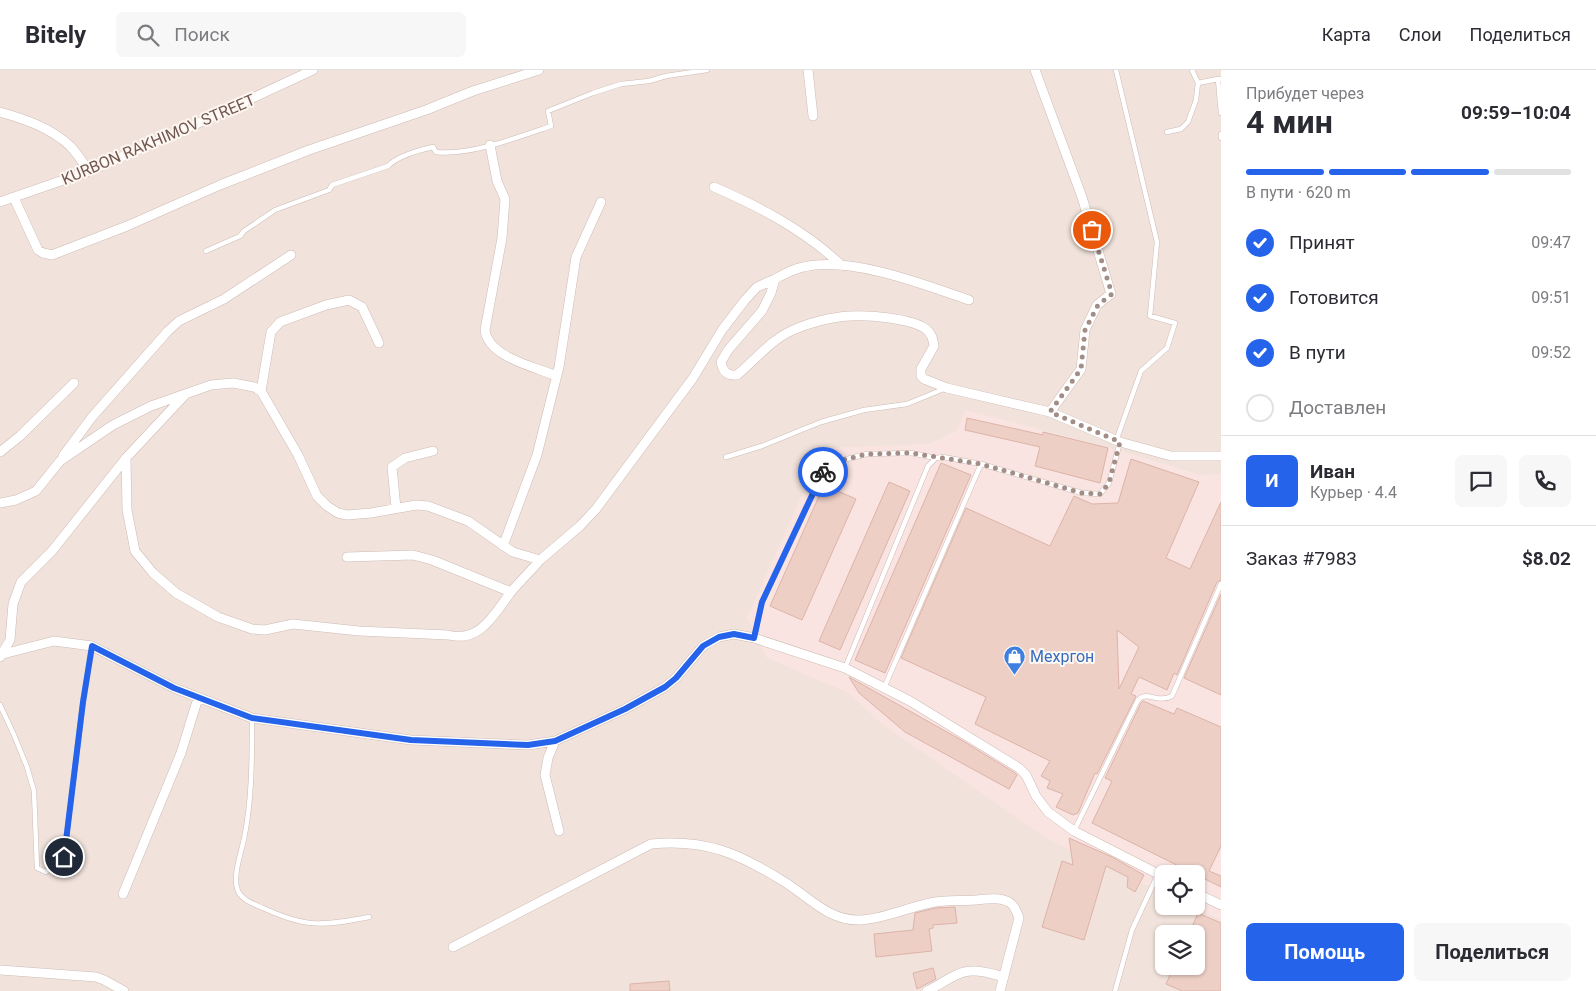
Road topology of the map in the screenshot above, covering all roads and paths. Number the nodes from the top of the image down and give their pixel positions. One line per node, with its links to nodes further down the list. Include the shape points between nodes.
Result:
1 (313, 70): 17 (street, KURBON RAKHIMOV STREET)
2 (539, 70): 19 (street, via 309,150 52,255 38,250)
3 (707, 70): 16 (lane, via 621,84 593,93 548,111 551,126)
4 (808, 70): 12 (street)
5 (1035, 70): 33 (street, via 1082,197 1112,294 1098,305 1085,330 1081,369)
6 (1116, 70): 34 (lane, via 1156,242 1150,316 1175,323 1167,348 1141,371)
7 (1192, 70): 9 (lane)
8 (1219, 79): 9 (lane); 11 (lane)
9 (1198, 83): 13 (lane, via 1188,122 1182,129)
10 (0, 112): 17 (street, via 26,119 52,132 71,146)
11 (1221, 113)
12 (813, 116)
13 (1167, 132)
14 (1221, 134): 15 (lane)
15 (1221, 138)
16 (490, 145): 22 (lane, via 446,154 436,152 433,147 420,150 388,166 332,185 329,190 275,210 240,236); 28 (street, via 497,181 506,199 486,336 492,347 506,356)
17 (89, 171): 19 (street, KURBON RAKHIMOV STREET)
18 (714, 187): 24 (street, via 753,204 809,238)
19 (14, 198): 20 (street, KURBON RAKHIMOV STREET)
20 (0, 202)
21 (600, 202): 28 (street, via 576,257)
22 (206, 252)
23 (291, 255): 41 (street, via 224,299 179,321 92,417)
24 (842, 266): 25 (street, via 803,267); 26 (street, via 895,276)
25 (775, 278): 30 (street, via 762,311 721,362 726,373 737,375 790,331 850,316 887,317 925,329 932,336 934,346 921,376); 47 (street, via 745,300 693,378 596,509)
26 (969, 300)
27 (379, 343): 31 (street, via 362,307 348,300 280,322 271,332)
28 (557, 376): 45 (street, via 537,455)
29 (74, 383): 36 (street)
30 (947, 388): 33 (street); 38 (lane, via 907,404 864,410 821,422)
31 (260, 391): 32 (street, via 233,383 211,385); 44 (street, via 298,455 317,496 326,506 347,514)
32 (185, 394): 39 (street); 41 (street, via 112,424)
33 (1050, 412): 34 (street)
34 (1118, 441): 37 (street, via 1171,456); 42 (lane, via 1109,483 1100,494 1082,493)
35 (434, 451): 44 (street, via 405,458 392,467)
36 (0, 452)
37 (1221, 456)
38 (726, 457)
39 (126, 458): 49 (street, via 127,510 135,551 152,573 176,593 218,617 252,629 265,630 293,624 459,638 477,632 487,624); 52 (street, via 52,551 21,582 14,604 10,640)
40 (936, 458): 42 (lane); 50 (lane, via 911,453 867,454 827,464 762,602); 53 (lane, via 928,466)
41 (60, 461): 43 (street, via 36,491)
42 (981, 464): 54 (lane)
43 (0, 503)
44 (396, 508): 45 (street, via 428,506 452,514 468,521)
45 (503, 546): 47 (street)
46 (347, 557): 49 (street, via 413,555)
47 (540, 560): 49 (street)
48 (1221, 584): 60 (lane, via 1172,696 1166,699 1141,696 1138,700)
49 (511, 592)
50 (754, 638): 53 (street); 58 (street, via 734,634 719,637 703,646 665,687)
51 (92, 646): 52 (street, via 54,641); 55 (street); 56 (lane, via 64,857 46,872 37,868 34,791 21,751)
52 (1, 655)
53 (845, 668): 54 (street)
54 (884, 688): 60 (street, via 1019,768 1048,812)
55 (198, 698): 57 (street); 63 (street, via 181,753)
56 (0, 705)
57 (252, 718): 58 (street, via 411,740 528,745); 66 (lane, via 249,810 235,881 238,892 254,904 299,922 338,924)
58 (555, 741): 59 (street, via 545,774)
59 (559, 831)
60 (1074, 832): 61 (street)
61 (1155, 872)
62 (1155, 886): 73 (lane, via 1132,930)
63 (123, 894)
64 (1205, 897): 65 (street)
65 (1221, 905)
66 (369, 917)
67 (453, 947): 69 (street, via 651,844 673,842 704,845 733,853 784,882 822,910 845,919 879,917 931,903 999,898 1010,903 1019,918)
68 (0, 970): 70 (street, via 96,977)
69 (1004, 977): 71 (street, via 962,972); 72 (street)
70 (124, 991)
71 (927, 991)
72 (1000, 991)
73 (1115, 991)

